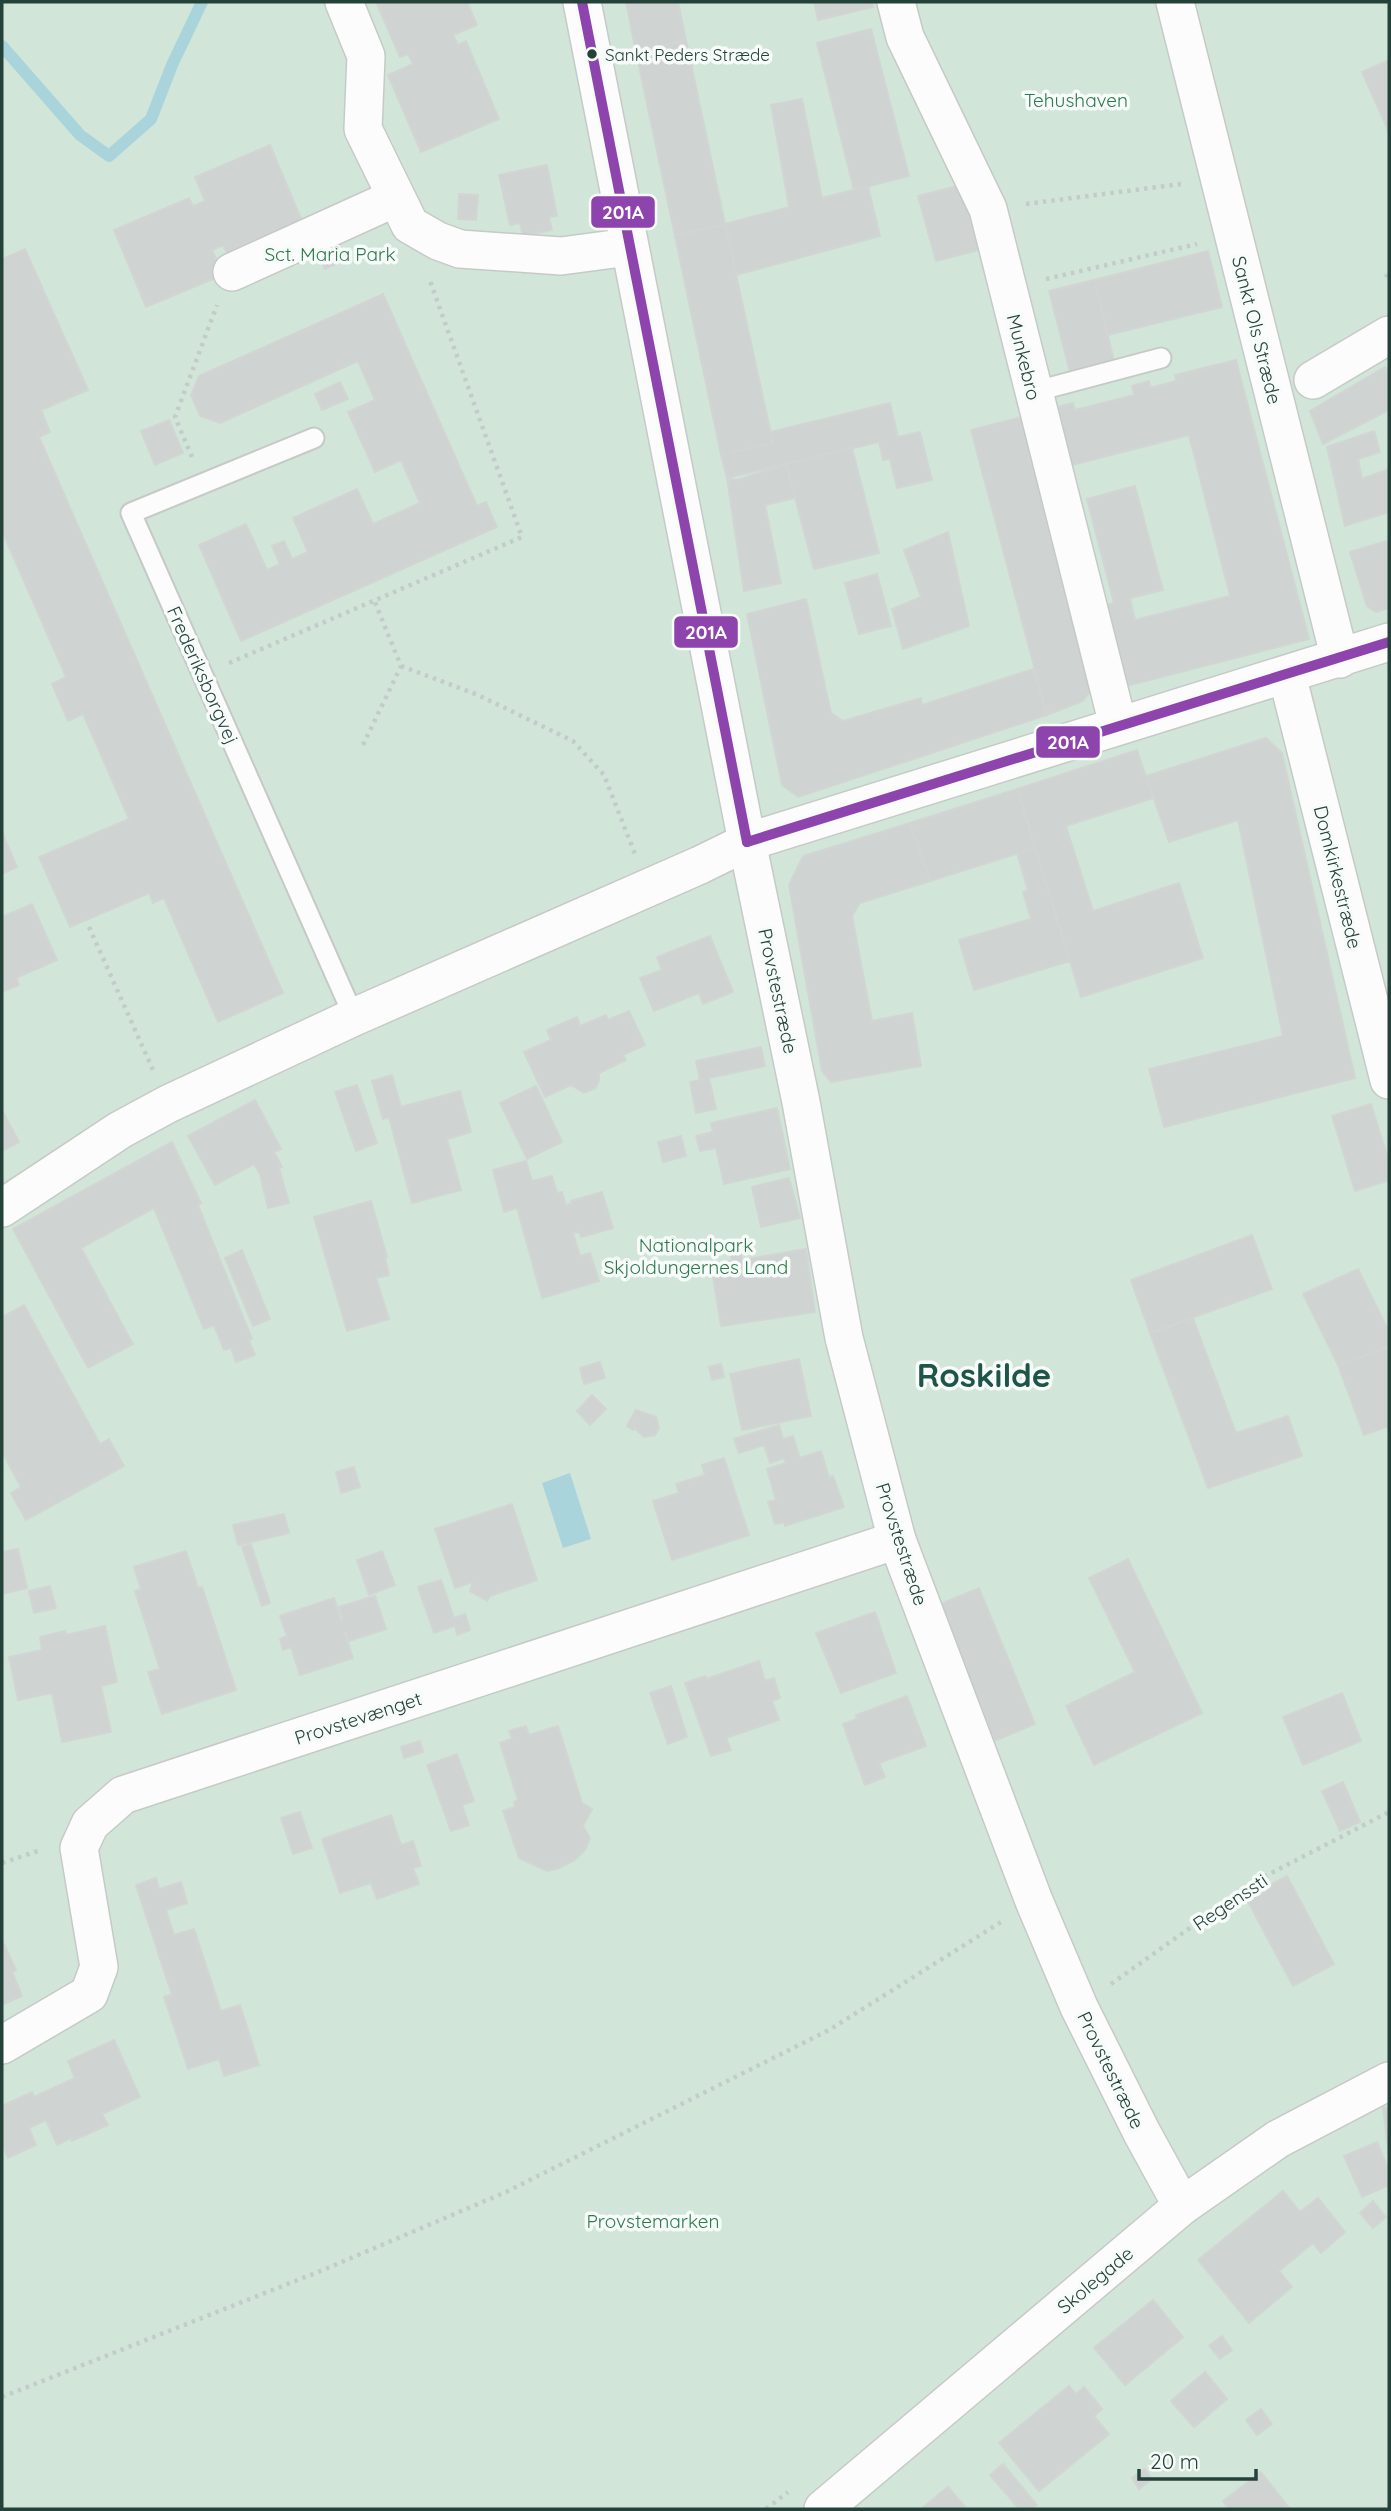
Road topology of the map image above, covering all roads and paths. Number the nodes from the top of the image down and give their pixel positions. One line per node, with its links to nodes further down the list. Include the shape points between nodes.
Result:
1 (344, 2): 7 (street, via 366,55 363,129)
2 (582, 2): 9 (street, Provstestræde)
3 (897, 2): 6 (street, Munkebro, via 905,37)
4 (1176, 3): 5 (street, Sankt Ols Stræde)
5 (1220, 178): 6 (path); 8 (street, Sankt Ols Stræde)
6 (988, 209): 13 (street, Munkebro)
7 (403, 212): 9 (street, via 438,242 460,249 561,256); 10 (street); 20 (path, via 522,537)
8 (1234, 235): 13 (path); 22 (street, Sankt Ols Stræde)
9 (629, 247): 28 (street, Provstestræde)
10 (232, 272): 19 (path, via 175,417)
11 (1386, 274): 12 (path)
12 (1389, 281)
13 (1007, 288): 17 (street, Munkebro)
14 (1389, 335): 16 (street)
15 (1161, 358): 17 (lane)
16 (1313, 380)
17 (1033, 392): 26 (street, Munkebro)
18 (314, 438): 19 (lane, Frederiksborgvej)
19 (204, 483): 24 (lane, Frederiksborgvej, via 131,513)
20 (374, 600): 23 (path); 24 (path)
21 (1389, 642): 22 (street)
22 (1340, 659): 25 (street)
23 (401, 666): 27 (path); 29 (path, via 478,695 573,741 604,775)
24 (202, 674): 31 (lane, Frederiksborgvej)
25 (1287, 675): 26 (street); 32 (street, Domkirkestræde)
26 (1118, 725): 28 (street)
27 (363, 745)
28 (747, 842): 29 (street); 35 (street, Provstestræde, via 844,1338)
29 (647, 888): 31 (street)
30 (89, 927): 33 (path)
31 (354, 1017): 33 (street)
32 (1389, 1080)
33 (168, 1104): 34 (street)
34 (2, 1208)
35 (897, 1540): 37 (street, Provstestræde); 39 (street, Provstevænget, via 123,1796 90,1824 79,1848 99,1968 89,1994)
36 (1389, 1812): 38 (path, Regenssti, via 1256,1881)
37 (1034, 1901): 38 (street, Provstestræde); 42 (path, via 829,2030 506,2192)
38 (1079, 2007): 41 (street, Provstestræde)
39 (2, 2045)
40 (1389, 2081): 41 (street, Skolegade, via 1278,2139)
41 (1182, 2206): 43 (street, Skolegade)
42 (2, 2397)
43 (823, 2509)

